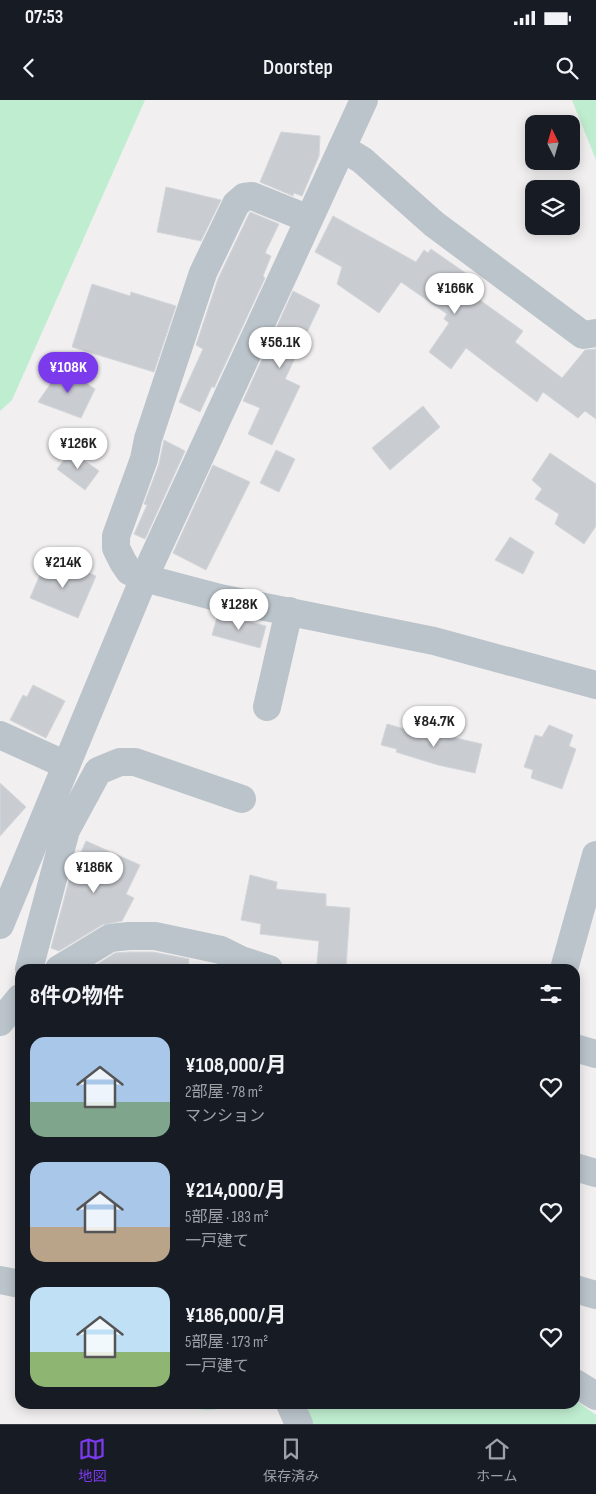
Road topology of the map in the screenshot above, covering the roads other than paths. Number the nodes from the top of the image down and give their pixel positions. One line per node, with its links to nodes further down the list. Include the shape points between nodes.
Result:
1 (364, 100): 2 (street)
2 (342, 148): 3 (street); 4 (street, via 362,160 434,224 583,335)
3 (309, 219): 5 (street); 5 (street, via 252,196 244,197 236,204 221,233 203,273 116,536 116,548 122,562 129,571)
4 (596, 333)
5 (144, 578): 6 (street, via 220,598); 10 (street)
6 (289, 611): 7 (street, via 434,641); 8 (street)
7 (596, 685)
8 (267, 707)
9 (0, 735): 10 (street)
10 (66, 765): 13 (street)
11 (242, 799): 15 (street, via 135,762 120,762 98,771 66,830)
12 (596, 855): 14 (street)
13 (0, 925)
14 (586, 930): 18 (street)
15 (30, 964)
16 (67, 964): 17 (street, via 110,938 129,936 155,936 221,950)
17 (253, 964)
18 (567, 964)
19 (15, 1004): 20 (street)
20 (0, 1022)
21 (580, 1049): 22 (street)
22 (596, 1054)
23 (580, 1168): 24 (street)
24 (596, 1173)
25 (0, 1280): 26 (street)
26 (15, 1283)
27 (580, 1386): 28 (street)
28 (596, 1396)
29 (292, 1409): 30 (street)
30 (299, 1424)

